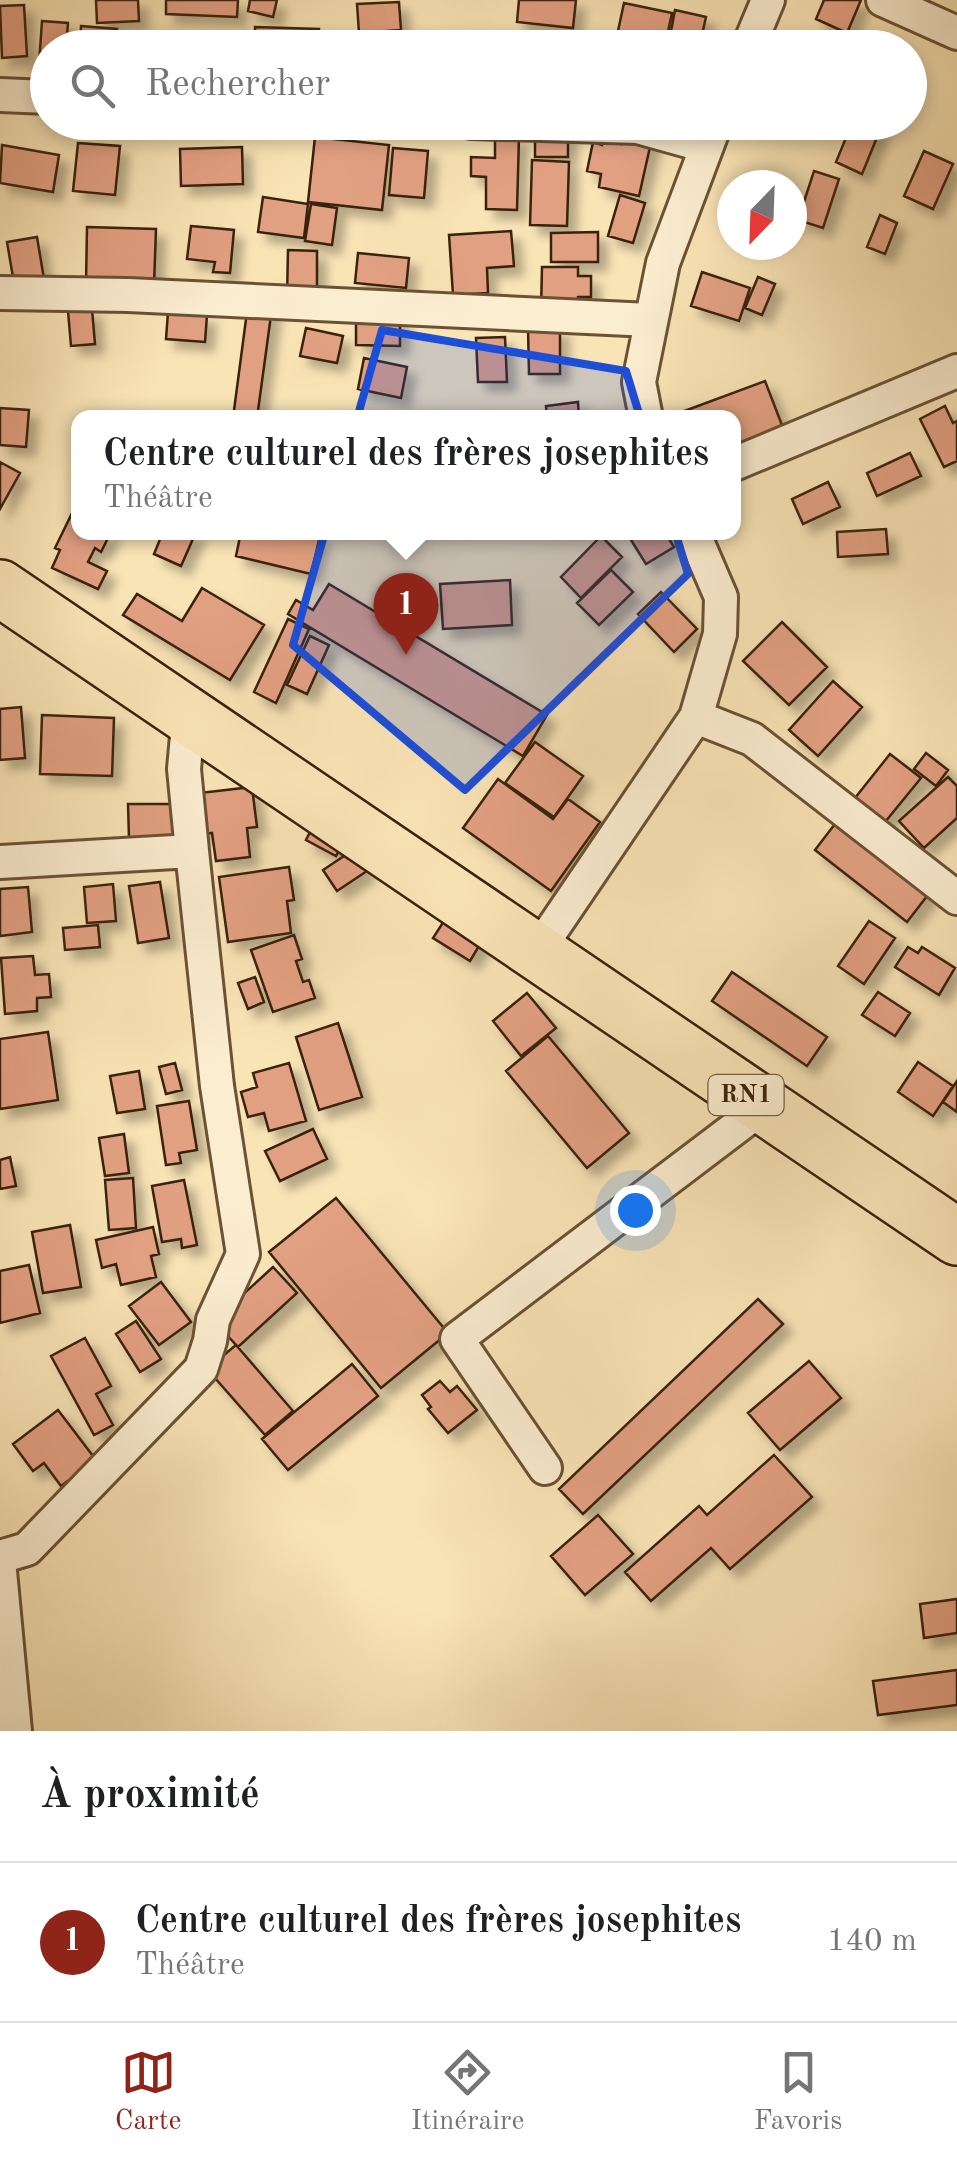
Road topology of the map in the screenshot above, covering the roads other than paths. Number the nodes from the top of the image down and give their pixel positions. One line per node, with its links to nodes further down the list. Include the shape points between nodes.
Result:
1 (768, 0): 3 (street)
2 (883, 0): 4 (street)
3 (756, 30)
4 (957, 34)
5 (0, 94): 6 (street)
6 (30, 96)
7 (709, 140): 9 (street, via 663,263)
8 (0, 293): 9 (street)
9 (650, 320): 11 (street, via 640,382)
10 (957, 368): 12 (street)
11 (645, 410)
12 (741, 461)
13 (696, 540): 16 (street, via 721,597 720,634)
14 (0, 588): 15 (highway, RN1)
15 (189, 714): 17 (street, via 184,768); 20 (highway, RN1)
16 (696, 716): 19 (street, via 752,739); 20 (street)
17 (192, 852): 18 (street); 24 (street, via 243,1254 212,1320 201,1369 28,1549)
18 (0, 862)
19 (957, 898)
20 (536, 953): 21 (highway, RN1)
21 (763, 1107): 22 (highway, RN1); 23 (street, via 457,1339)
22 (957, 1237)
23 (545, 1468)
24 (0, 1557)
25 (0, 1570): 26 (street)
26 (15, 1731)

